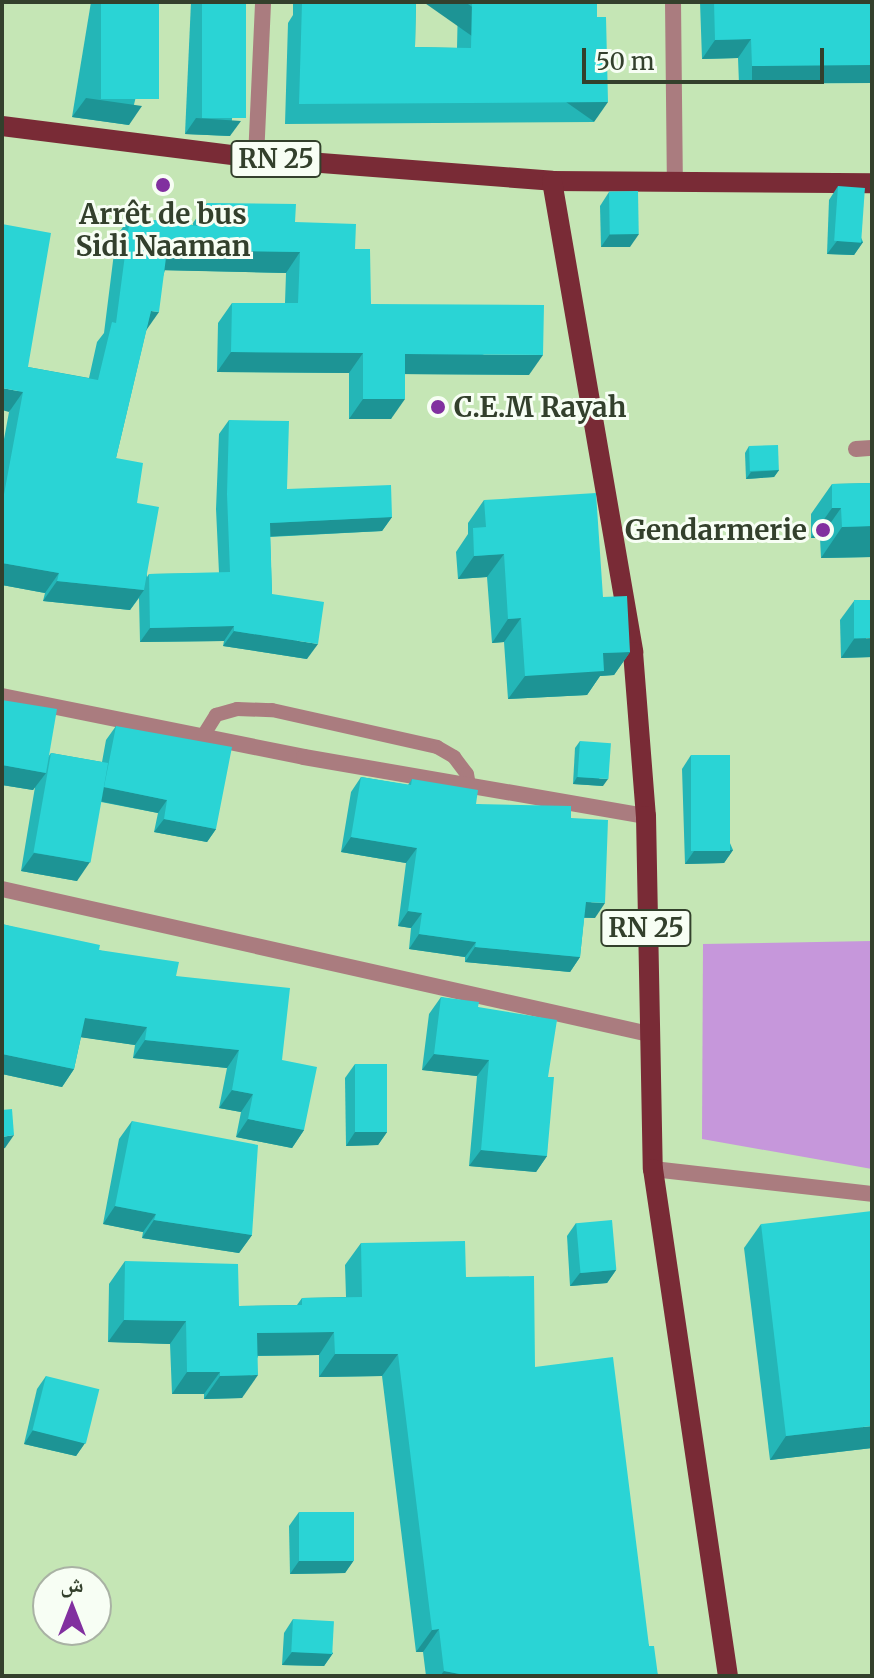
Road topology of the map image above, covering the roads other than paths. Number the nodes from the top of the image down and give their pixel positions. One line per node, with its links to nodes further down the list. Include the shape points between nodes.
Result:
1 (263, 2): 4 (street)
2 (673, 2): 6 (street)
3 (2, 126): 4 (main road, RN 25)
4 (256, 158): 5 (main road, RN 25)
5 (552, 181): 6 (main road); 11 (main road, RN 25, via 633,652)
6 (675, 183): 7 (main road)
7 (872, 183)
8 (2, 696): 9 (street)
9 (203, 736): 10 (street); 10 (lane, via 216,715 237,709 272,710 437,747 454,757)
10 (469, 785): 11 (street)
11 (646, 816): 13 (main road, RN 25)
12 (2, 889): 13 (street)
13 (649, 1034): 14 (main road, RN 25)
14 (653, 1169): 15 (street); 16 (main road, RN 25)
15 (872, 1194)
16 (728, 1676)

